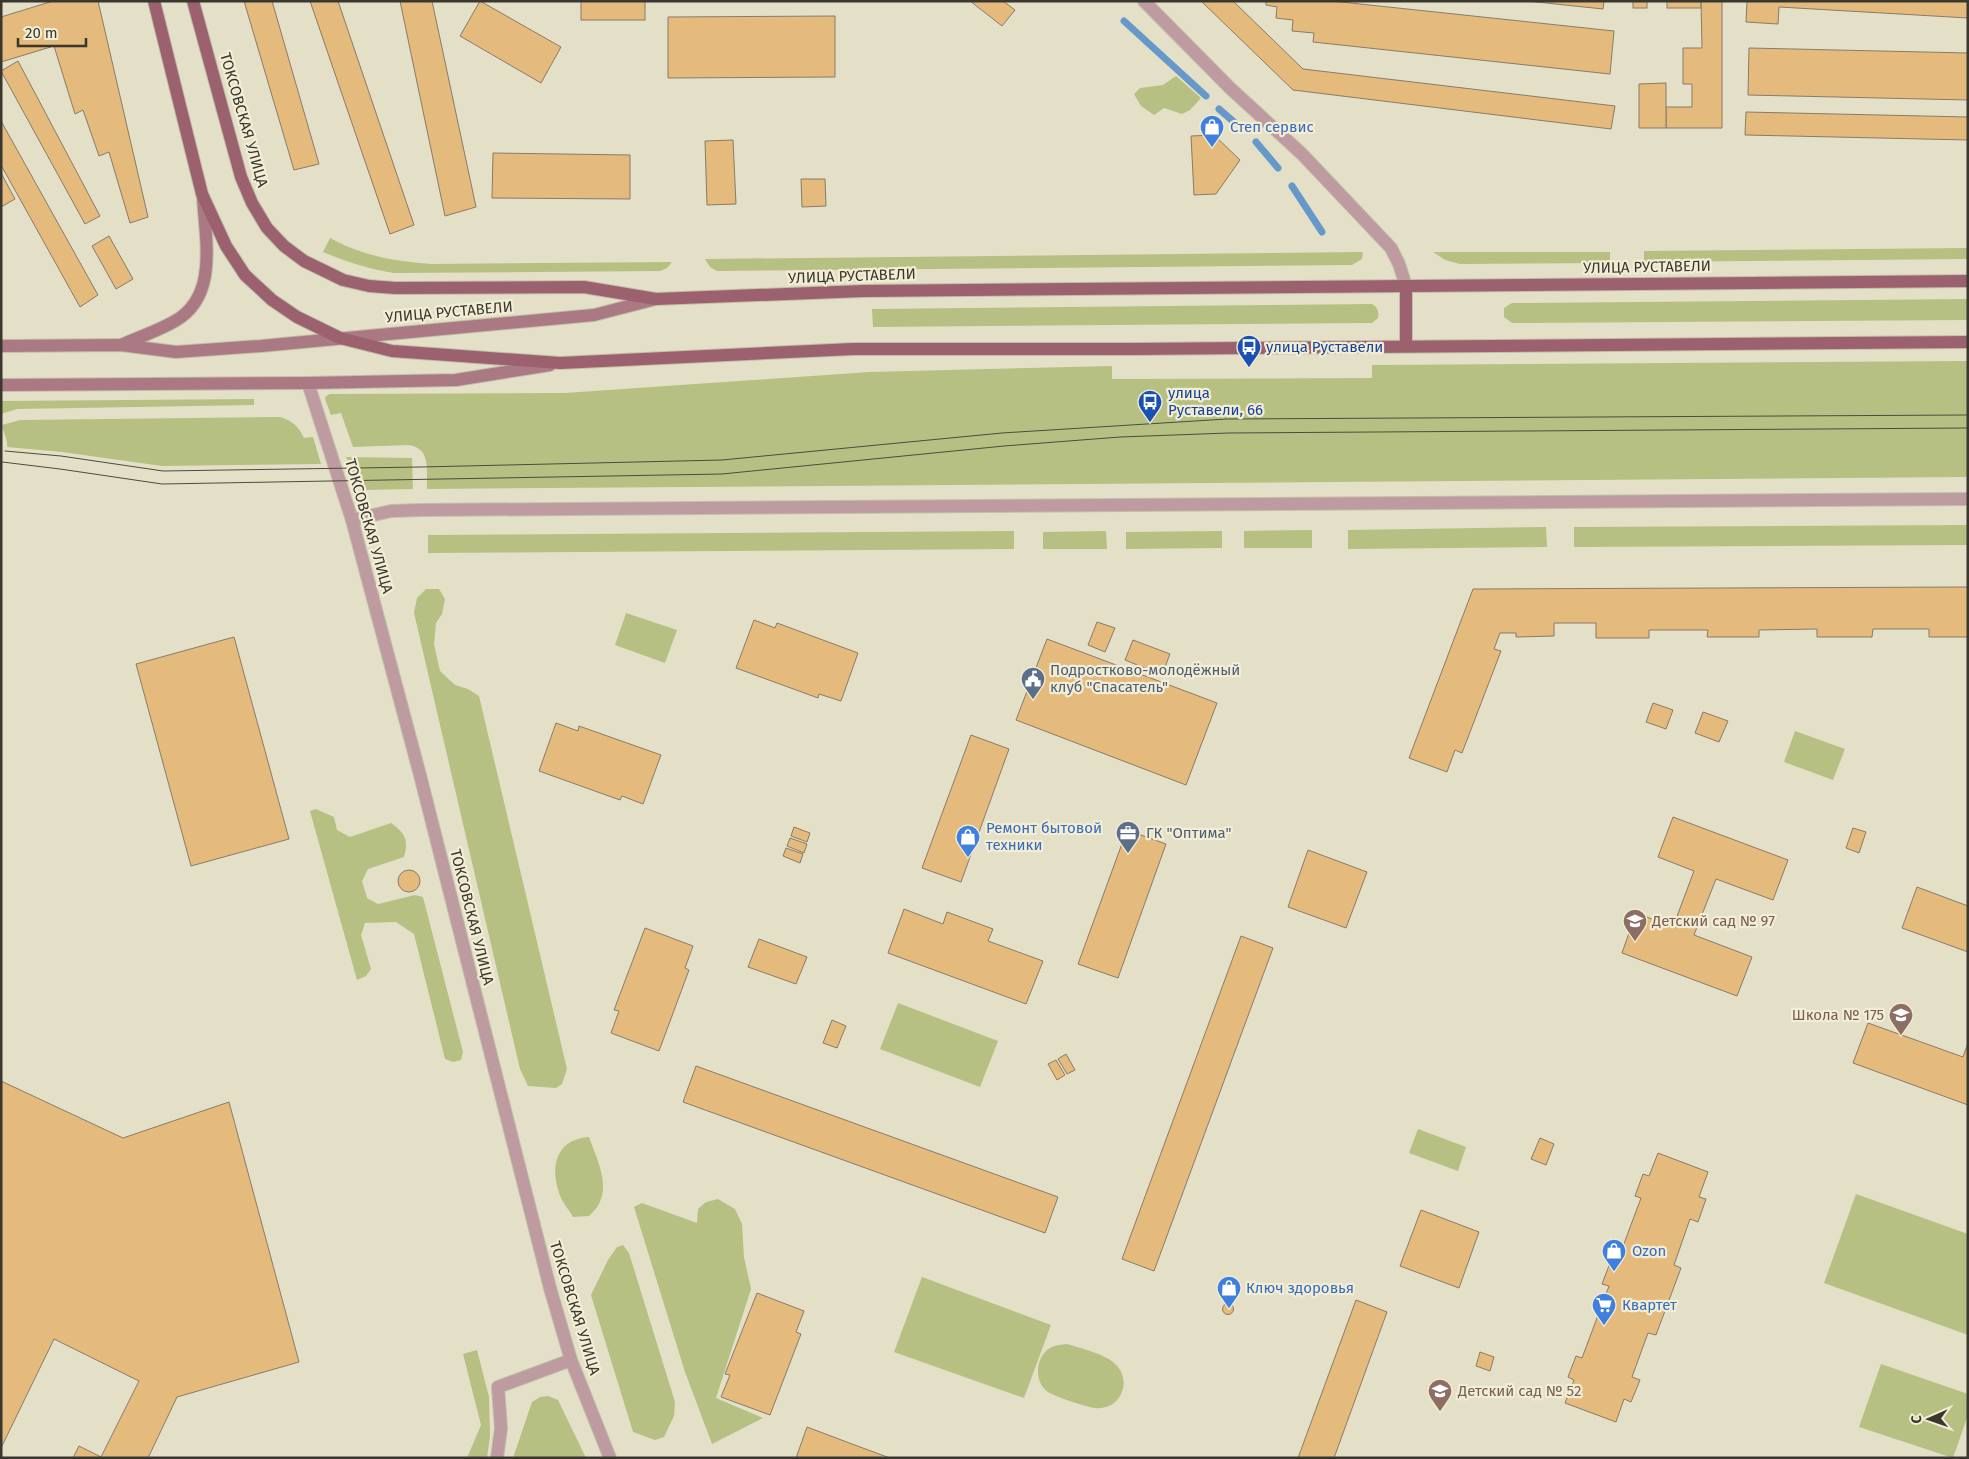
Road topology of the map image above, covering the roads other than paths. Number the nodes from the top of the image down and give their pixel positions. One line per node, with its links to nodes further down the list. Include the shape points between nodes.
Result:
1 (154, 1): 4 (main road)
2 (193, 1): 7 (main road, ТОКСОВСКАЯ УЛИЦА, via 241,177 252,203 266,228 304,262 343,280 369,286 444,289 584,287)
3 (1144, 1): 6 (street, via 1230,88 1302,154 1391,248)
4 (202, 194): 8 (main road, via 226,246 245,275 297,317); 10 (main road, via 206,276 194,306 175,321)
5 (1968, 281): 6 (main road, УЛИЦА РУСТАВЕЛИ)
6 (1406, 286): 7 (main road, УЛИЦА РУСТАВЕЛИ, via 863,291); 12 (main road)
7 (656, 299): 8 (main road, УЛИЦА РУСТАВЕЛИ, via 594,315)
8 (340, 338): 10 (main road, УЛИЦА РУСТАВЕЛИ, via 176,352); 13 (main road, УЛИЦА РУСТАВЕЛИ, via 392,350)
9 (1968, 342): 12 (main road, УЛИЦА РУСТАВЕЛИ)
10 (121, 345): 11 (main road, УЛИЦА РУСТАВЕЛИ)
11 (1, 346)
12 (1406, 346): 13 (main road, УЛИЦА РУСТАВЕЛИ, via 853,350)
13 (560, 363): 14 (main road, УЛИЦА РУСТАВЕЛИ, via 456,380)
14 (308, 383): 15 (main road, УЛИЦА РУСТАВЕЛИ); 17 (street, ТОКСОВСКАЯ УЛИЦА)
15 (1, 385)
16 (1968, 499): 17 (street, via 391,511)
17 (352, 520): 18 (street, ТОКСОВСКАЯ УЛИЦА, via 547,1278)
18 (571, 1360): 19 (street, via 498,1387 501,1428); 20 (street, ТОКСОВСКАЯ УЛИЦА)
19 (497, 1458)
20 (610, 1458)

